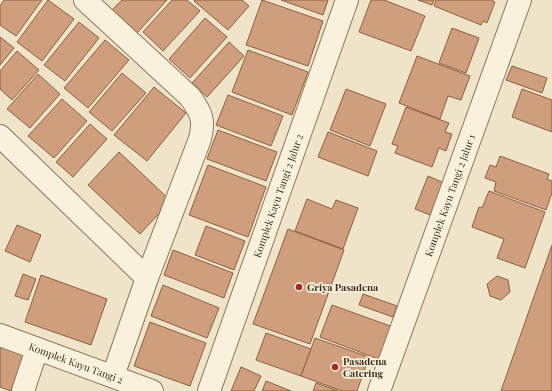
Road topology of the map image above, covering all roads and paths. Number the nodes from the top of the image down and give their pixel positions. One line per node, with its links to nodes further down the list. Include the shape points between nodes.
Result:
1 (85, 0): 5 (street, via 190,97 202,118 200,139)
2 (347, 0): 11 (street, Komplek Kayu Tangi 2 Jalur 2)
3 (520, 0): 12 (street, Komplek Kayu Tangi 2 Jalur 1)
4 (0, 136): 5 (street)
5 (147, 278): 8 (street)
6 (0, 335): 7 (street, Komplek Kayu Tangi 2)
7 (37, 349): 8 (street, Komplek Kayu Tangi 2); 9 (street)
8 (113, 376): 10 (street, Komplek Kayu Tangi 2)
9 (23, 391)
10 (152, 391)
11 (209, 391)
12 (378, 391)

